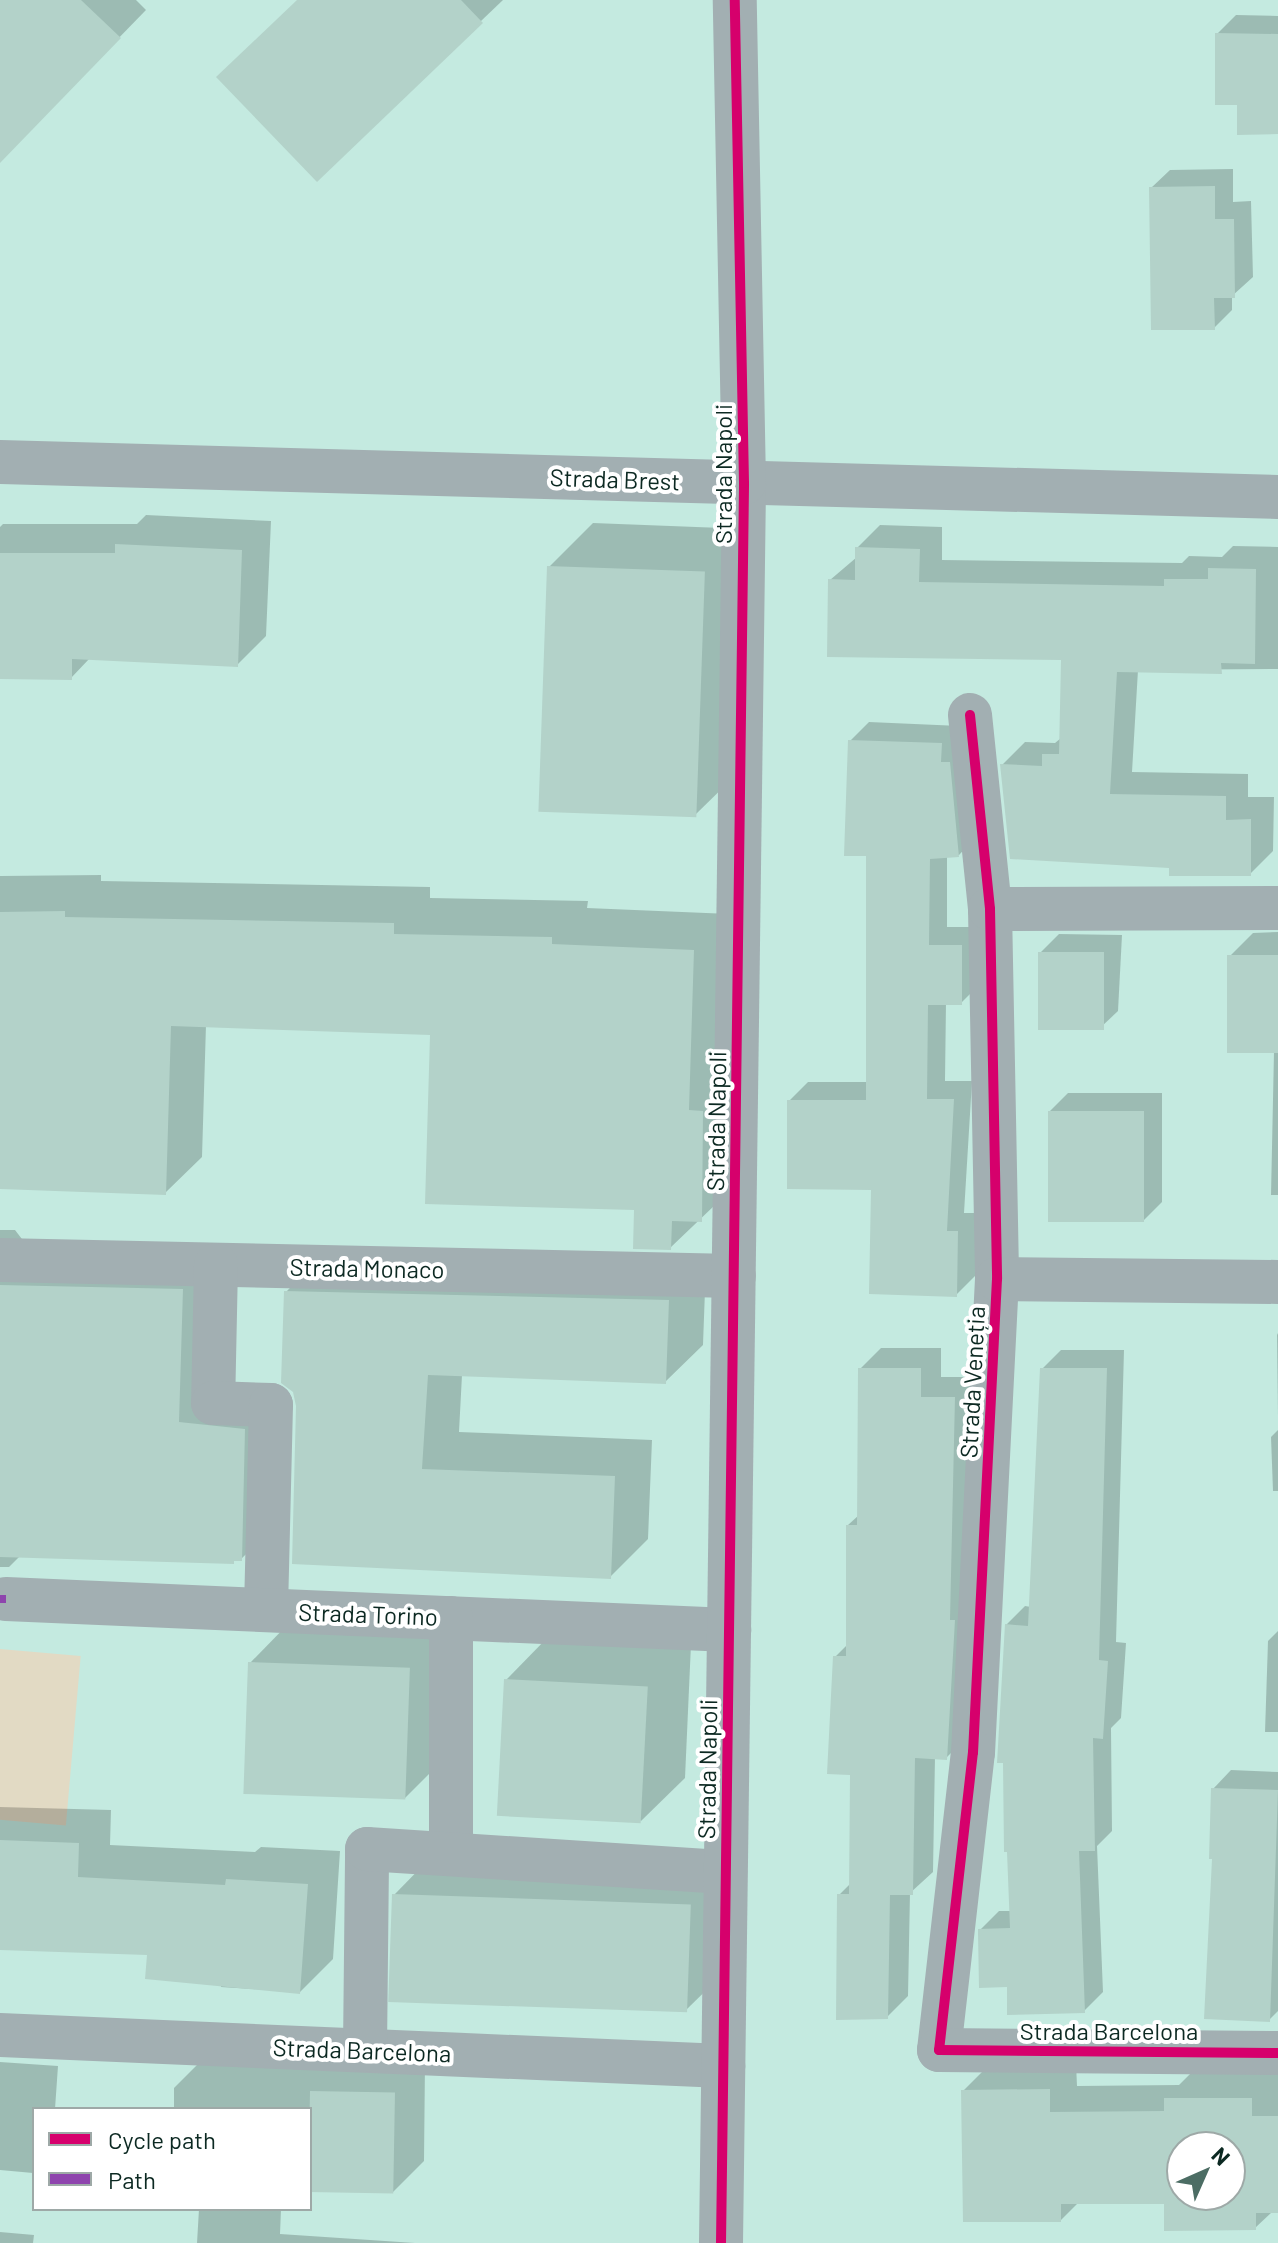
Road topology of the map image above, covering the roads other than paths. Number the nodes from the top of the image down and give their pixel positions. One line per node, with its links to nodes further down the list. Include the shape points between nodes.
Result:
1 (735, 0): 3 (street, Strada Napoli)
2 (0, 462): 3 (street, Strada Brest)
3 (744, 483): 4 (street, Strada Brest); 10 (street, Strada Napoli)
4 (1278, 497)
5 (970, 715): 7 (street, Strada Veneția)
6 (1278, 908): 7 (street)
7 (990, 909): 11 (street, Strada Veneția)
8 (0, 1260): 9 (street, Strada Monaco)
9 (216, 1265): 10 (street, Strada Monaco); 14 (street, via 213,1403 271,1405)
10 (734, 1276): 16 (street, Strada Napoli)
11 (997, 1279): 12 (street); 21 (street, Strada Veneția, via 973,1752)
12 (1278, 1282)
13 (6, 1599): 14 (street, Strada Torino)
14 (266, 1610): 15 (street, Strada Torino)
15 (451, 1618): 16 (street, Strada Torino); 17 (street)
16 (729, 1630): 18 (street, Strada Napoli)
17 (451, 1854): 18 (street); 20 (street, via 367,1849)
18 (725, 1872): 23 (street, Strada Napoli)
19 (0, 2035): 20 (street, Strada Barcelona)
20 (365, 2050): 23 (street, Strada Barcelona)
21 (939, 2050): 22 (street, Strada Barcelona)
22 (1278, 2053)
23 (723, 2066): 24 (street, Strada Napoli)
24 (721, 2243)

